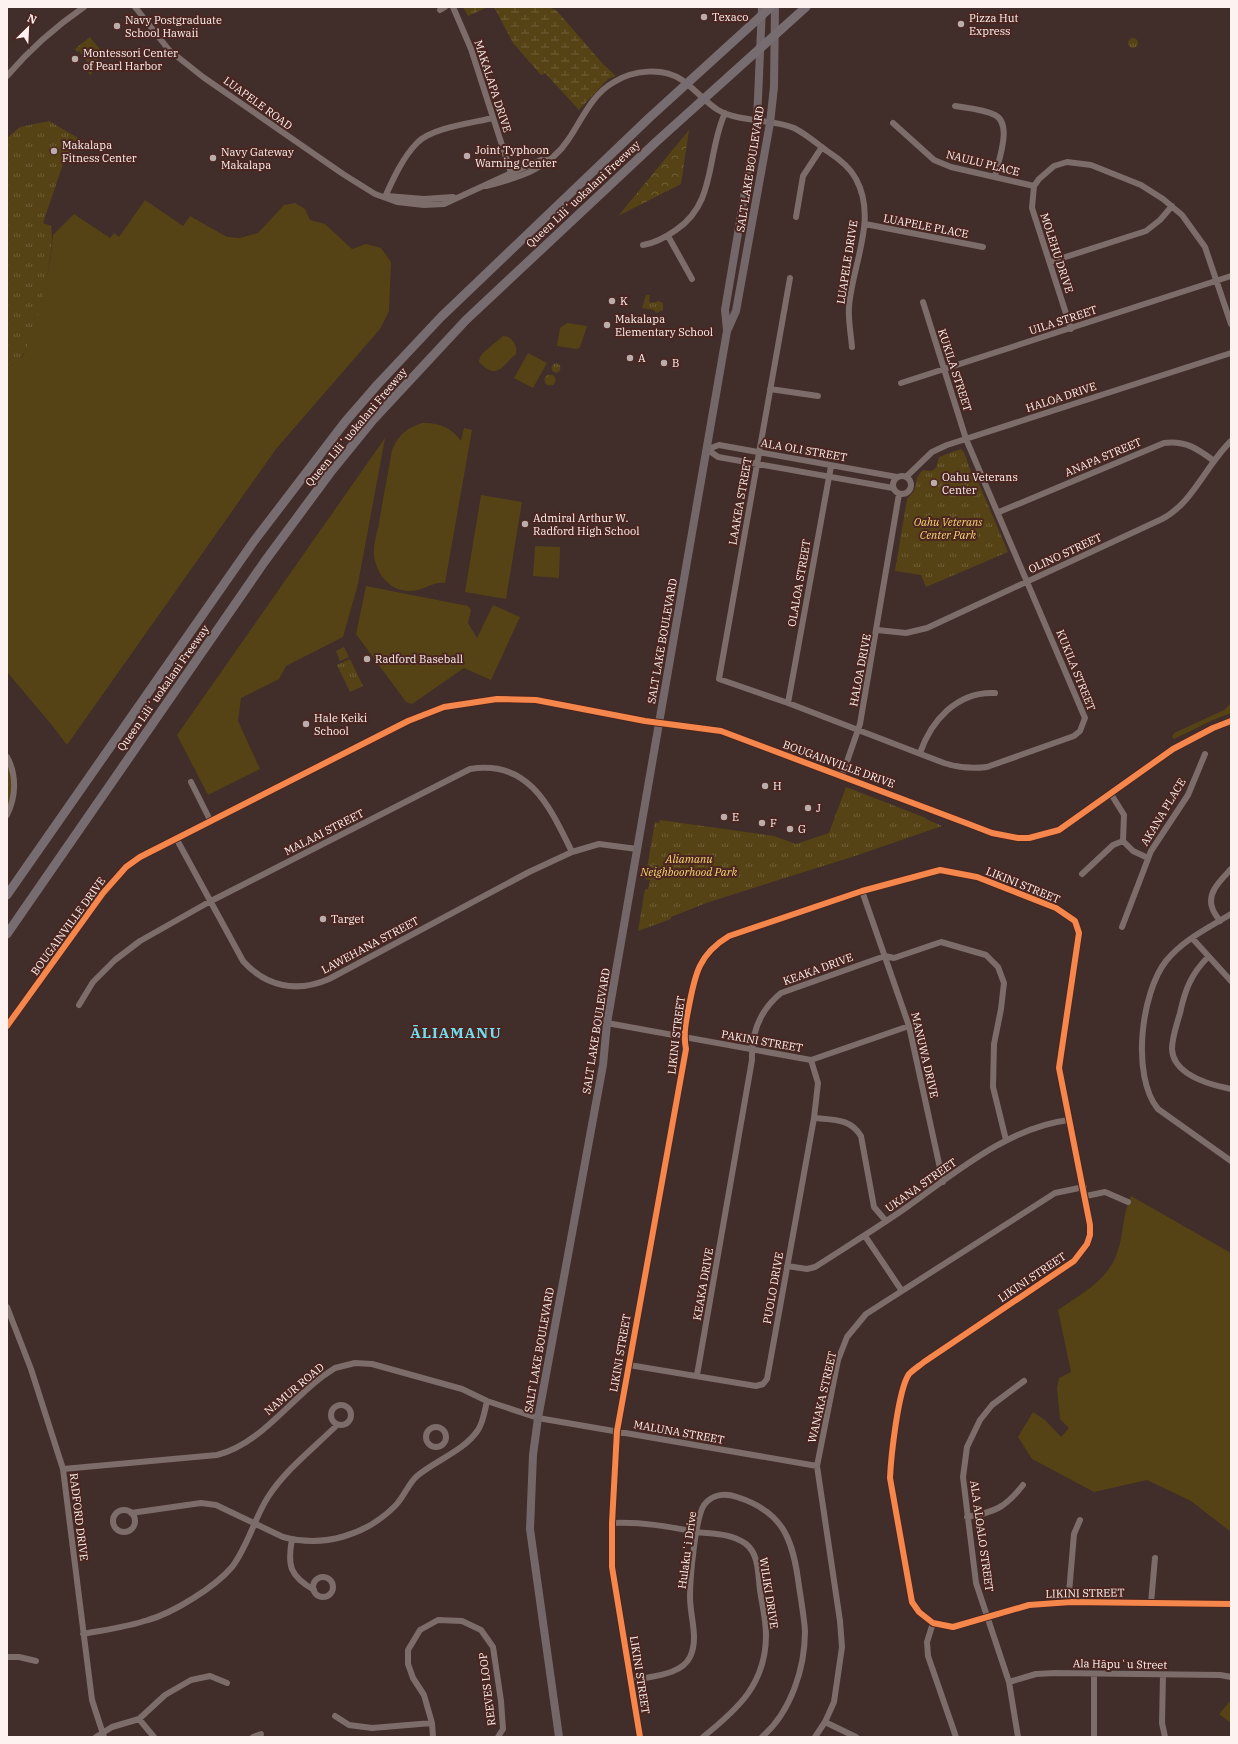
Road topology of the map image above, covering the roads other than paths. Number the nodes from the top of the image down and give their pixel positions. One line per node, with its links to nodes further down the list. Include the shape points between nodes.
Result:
1 (135, 7): 21 (street, LUAPELE ROAD, via 161,42 185,63 307,151 375,194)
2 (453, 7): 11 (street, MAKALAPA DRIVE, via 471,49)
3 (762, 7): 12 (main road, SALT LAKE BOULEVARD)
4 (771, 7): 80 (highway, Queen Liliʻuokalani Freeway, via 649,118 441,317 345,422 254,541)
5 (775, 7): 13 (main road, SALT LAKE BOULEVARD, via 774,87)
6 (806, 7): 85 (highway, Queen Liliʻuokalani Freeway, via 656,142 466,320 396,394 353,445 265,561)
7 (81, 8): 8 (street, via 37,43)
8 (7, 76)
9 (955, 106): 18 (street, via 995,115 1003,122 1004,136)
10 (725, 113): 12 (street, LUAPELE ROAD); 16 (street, LUAPELE ROAD, via 712,106 675,76 648,72 630,75 614,82 600,93 589,106 568,142); 25 (street, via 715,136 704,196 692,218)
11 (493, 118): 17 (street, MAKALAPA DRIVE); 21 (street, via 432,134 417,143)
12 (757, 121): 13 (street, LUAPELE DRIVE); 36 (main road, SALT LAKE BOULEVARD, via 725,310)
13 (770, 123): 15 (street, LUAPELE DRIVE, via 793,128); 36 (main road, SALT LAKE BOULEVARD, via 736,311)
14 (893, 123): 18 (street, NAULU PLACE, via 934,160 951,167)
15 (822, 147): 23 (street, via 803,176); 24 (street, LUAPELE DRIVE, via 841,161 856,178 863,200)
16 (548, 160): 17 (street, LUAPELE ROAD, via 541,160); 19 (street, LUAPELE ROAD, via 541,168)
17 (511, 173): 19 (street, LUAPELE ROAD)
18 (995, 177): 20 (street, NAULU PLACE)
19 (486, 186): 21 (street, LUAPELE ROAD, via 459,197 424,199)
20 (1034, 186): 22 (street, via 1043,174 1054,166 1082,162 1141,185); 28 (street, MOLEHU DRIVE, via 1032,208)
21 (385, 196)
22 (1172, 206): 28 (street, via 1146,231); 32 (street, via 1205,247)
23 (796, 217)
24 (865, 224): 27 (street, LUAPELE PLACE); 37 (street, LUAPELE DRIVE, via 849,308)
25 (668, 236): 26 (street, via 655,243); 30 (street)
26 (643, 245)
27 (983, 247)
28 (1050, 262): 35 (street, MOLEHU DRIVE)
29 (1231, 276): 32 (street, UILA STREET)
30 (692, 278)
31 (790, 278): 41 (street, LAAKEA STREET)
32 (1218, 281): 34 (street); 35 (street, UILA STREET)
33 (923, 302): 39 (street, KUKILA STREET)
34 (1231, 324)
35 (1071, 329): 39 (street, UILA STREET)
36 (727, 331): 45 (main road, SALT LAKE BOULEVARD)
37 (852, 347)
38 (1231, 353): 43 (street, HALOA DRIVE)
39 (943, 369): 40 (street, UILA STREET); 43 (street, KUKILA STREET)
40 (901, 383)
41 (770, 389): 42 (street); 46 (street, LAAKEA STREET)
42 (818, 396)
43 (966, 439): 52 (street, HALOA DRIVE, via 932,452); 55 (street, KUKILA STREET)
44 (1231, 441): 47 (street, OLINO STREET)
45 (707, 449): 46 (street, ALA OLI STREET, via 719,445); 48 (street, ALA OLI STREET, via 718,457); 62 (main road, SALT LAKE BOULEVARD)
46 (759, 452): 48 (street, LAAKEA STREET); 49 (street, ALA OLI STREET)
47 (1214, 461): 55 (street, ANAPA STREET, via 1188,444 1164,443); 56 (street, OLINO STREET, via 1183,502 1167,516)
48 (757, 465): 50 (street, ALA OLI STREET); 58 (street, LAAKEA STREET)
49 (830, 466): 50 (street, OLALOA STREET); 51 (street, ALA OLI STREET)
50 (828, 477): 53 (street, ALA OLI STREET); 60 (street, OLALOA STREET)
51 (897, 477): 52 (street); 53 (street)
52 (906, 477): 54 (street, via 910,481 910,490 905,494)
53 (893, 488): 54 (street)
54 (899, 494): 57 (street, HALOA DRIVE)
55 (999, 512): 56 (street, KUKILA STREET)
56 (1028, 581): 57 (street, OLINO STREET, via 921,630 906,633); 64 (street, KUKILA STREET, via 1084,712 1085,722 1080,731 1074,736 988,767 954,766)
57 (877, 630): 63 (street, HALOA DRIVE)
58 (719, 679): 60 (street, KUKILA STREET)
59 (994, 693): 64 (street, via 976,694 950,708 932,727)
60 (788, 703): 63 (street, KUKILA STREET)
61 (1231, 721): 69 (street, BOUGAINVILLE DRIVE, via 1187,740)
62 (660, 723): 67 (street, BOUGAINVILLE DRIVE, via 720,731); 71 (street, BOUGAINVILLE DRIVE, via 536,700 496,699 444,707 408,721); 74 (main road, SALT LAKE BOULEVARD)
63 (858, 730): 64 (street, KUKILA STREET); 67 (street, HALOA DRIVE)
64 (920, 753)
65 (1205, 754): 76 (street, AKANA PLACE, via 1188,795 1155,842)
66 (7, 757): 70 (street, via 14,786 14,796)
67 (842, 776): 69 (street, BOUGAINVILLE DRIVE, via 1007,837 1030,838 1059,830)
68 (190, 782): 71 (street)
69 (1111, 794): 73 (street, AKANA PLACE, via 1124,815)
70 (7, 815)
71 (210, 820): 72 (street, BOUGAINVILLE DRIVE)
72 (176, 838): 81 (street, LAWEHANA STREET); 92 (street, BOUGAINVILLE DRIVE, via 140,856 114,880)
73 (1123, 841): 76 (street, AKANA PLACE, via 1133,851); 78 (street, via 1113,845)
74 (637, 849): 75 (street, LAWEHANA STREET, via 599,844); 91 (main road, SALT LAKE BOULEVARD)
75 (572, 852): 81 (street, MALAAI STREET, via 540,795 523,778 507,770 479,768 461,772); 81 (street, LAWEHANA STREET, via 529,872 329,979 309,986 277,984 267,981 250,969 236,953)
76 (1148, 858): 84 (street, AKANA PLACE)
77 (1231, 869): 83 (street, via 1216,885 1212,898 1212,907)
78 (1082, 874)
79 (862, 891): 87 (street, MANUWA DRIVE); 94 (street, LIKINI STREET, via 729,936 712,948 694,976); 99 (street, LIKINI STREET, via 940,870 977,877 1056,908 1075,921 1079,933 1059,1068)
80 (7, 894)
81 (209, 902): 90 (street, MALAAI STREET, via 140,941 115,960 93,982)
82 (1231, 914): 83 (street)
83 (1220, 921): 86 (street)
84 (1122, 927)
85 (7, 934)
86 (1192, 938): 88 (street); 101 (street, via 1166,961 1150,991 1145,1013 1143,1045 1145,1081 1151,1100 1162,1113)
87 (885, 956): 93 (street, MANUWA DRIVE); 95 (street, KEAKA DRIVE, via 780,993 760,1016); 100 (street, KEAKA DRIVE, via 894,958 941,942 986,955 998,967 1004,983 994,1044 993,1087)
88 (1208, 957): 89 (street); 97 (street, via 1195,970 1186,987 1173,1042 1173,1054 1180,1067 1199,1079)
89 (1231, 981)
90 (79, 1005)
91 (607, 1023): 94 (street, PAKINI STREET); 115 (main road, SALT LAKE BOULEVARD, via 603,1064)
92 (7, 1026)
93 (909, 1026): 96 (street, PAKINI STREET); 102 (street, MANUWA DRIVE)
94 (684, 1038): 95 (street, PAKINI STREET); 111 (street, LIKINI STREET, via 686,1049)
95 (752, 1048): 96 (street, PAKINI STREET); 112 (street, KEAKA DRIVE)
96 (811, 1060): 98 (street, PUOLO DRIVE, via 818,1082)
97 (1231, 1089)
98 (814, 1118): 106 (street, via 846,1122 856,1127 861,1136 874,1207); 108 (street, PUOLO DRIVE)
99 (1069, 1120): 100 (street, UKANA STREET, via 1037,1127); 103 (street, LIKINI STREET)
100 (1006, 1140): 102 (street, UKANA STREET)
101 (1231, 1161)
102 (942, 1182): 106 (street, UKANA STREET)
103 (1084, 1187): 104 (street, LIKINI STREET); 109 (street, WANAKA STREET, via 1054,1193)
104 (1086, 1196): 105 (street, via 1105,1192); 136 (street, LIKINI STREET, via 1090,1235 1078,1257 924,1362 910,1374 903,1387 890,1458 890,1478 910,1596 919,1612)
105 (1128, 1202)
106 (886, 1221): 107 (street, UKANA STREET)
107 (865, 1236): 108 (street, UKANA STREET, via 816,1267 807,1269); 109 (street)
108 (787, 1266): 112 (street, PUOLO DRIVE, via 767,1379 763,1384 756,1386)
109 (902, 1291): 120 (street, WANAKA STREET, via 866,1314 847,1337 838,1360)
110 (7, 1307): 121 (street, RADFORD DRIVE, via 31,1369)
111 (628, 1365): 112 (street, PUOLO DRIVE); 117 (street, LIKINI STREET)
112 (698, 1375)
113 (1024, 1381): 124 (street, ALA ALOALO STREET, via 992,1405 969,1440 962,1477)
114 (487, 1401): 115 (street, NAMUR ROAD); 119 (street, via 479,1429 467,1443); 121 (street, NAMUR ROAD, via 462,1389 372,1364 355,1363 335,1368 323,1376 256,1435 231,1451 186,1458)
115 (538, 1418): 117 (street, MALUNA STREET); 156 (main road, SALT LAKE BOULEVARD, via 533,1455 530,1529)
116 (337, 1425): 126 (street, via 286,1474 268,1497)
117 (617, 1431): 120 (street, MALUNA STREET); 127 (street, LIKINI STREET)
118 (442, 1445): 119 (street)
119 (448, 1455): 129 (street, via 416,1478 397,1504 362,1530 329,1541)
120 (817, 1466): 148 (street, WANAKA STREET, via 842,1647 834,1702)
121 (63, 1469): 137 (street, RADFORD DRIVE)
122 (1023, 1485): 124 (street, via 1011,1500 998,1509)
123 (131, 1513): 126 (street, via 201,1503 216,1505)
124 (967, 1517): 135 (street, ALA ALOALO STREET, via 976,1583)
125 (1080, 1520): 132 (street, via 1074,1534)
126 (254, 1523): 129 (street); 137 (street, via 235,1561 215,1584 149,1620)
127 (612, 1523): 128 (street, WILIKI DRIVE, via 645,1522); 143 (street, LIKINI STREET, via 612,1567)
128 (697, 1532): 143 (street, Hulakuʻi Drive, via 690,1598 694,1641 690,1658 676,1671); 158 (street, WILIKI DRIVE, via 730,1536 751,1550 757,1566 766,1634 762,1662 753,1686 734,1712); 159 (street, Hulakuʻi Drive, via 706,1503 716,1496 728,1495 757,1504 768,1511 779,1522 790,1540 804,1619 803,1656 788,1701 774,1724)
129 (292, 1539): 131 (street, via 289,1556 292,1571 299,1582)
130 (1155, 1558): 133 (street)
131 (314, 1590)
132 (1070, 1602): 133 (street, LIKINI STREET); 135 (street, LIKINI STREET, via 1029,1605)
133 (1151, 1602): 134 (street, LIKINI STREET)
134 (1231, 1604)
135 (986, 1617): 136 (street, LIKINI STREET, via 959,1626 940,1626); 144 (street, ALA ALOALO STREET)
136 (932, 1623): 162 (street, via 927,1642 928,1656)
137 (83, 1634): 151 (street, RADFORD DRIVE)
138 (7, 1657): 139 (street)
139 (36, 1661)
140 (1094, 1674): 141 (street, Ala Hāpuʻu Street); 144 (street, Ala Hāpuʻu Street, via 1041,1674); 164 (street)
141 (1164, 1675): 142 (street, Ala Hāpuʻu Street); 165 (street, via 1162,1723)
142 (1231, 1677)
143 (630, 1681): 157 (street, LIKINI STREET)
144 (1009, 1682): 163 (street, ALA ALOALO STREET)
145 (228, 1683): 147 (street, via 210,1676 191,1680 165,1695)
146 (335, 1716): 149 (street, via 349,1725 372,1728)
147 (139, 1719): 151 (street, via 112,1727); 152 (street)
148 (825, 1722): 160 (street, WANAKA STREET); 161 (street)
149 (432, 1723): 154 (street, REEVES LOOP); 155 (street, REEVES LOOP, via 424,1695 408,1664 408,1650 420,1630 438,1620 462,1621 481,1630 493,1647 503,1729)
150 (261, 1734): 153 (street)
151 (100, 1736)
152 (154, 1737)
153 (253, 1737)
154 (433, 1737)
155 (498, 1737)
156 (559, 1737)
157 (640, 1737)
158 (703, 1737)
159 (762, 1737)
160 (815, 1737)
161 (856, 1737)
162 (956, 1737)
163 (1018, 1737)
164 (1094, 1737)
165 (1165, 1737)

